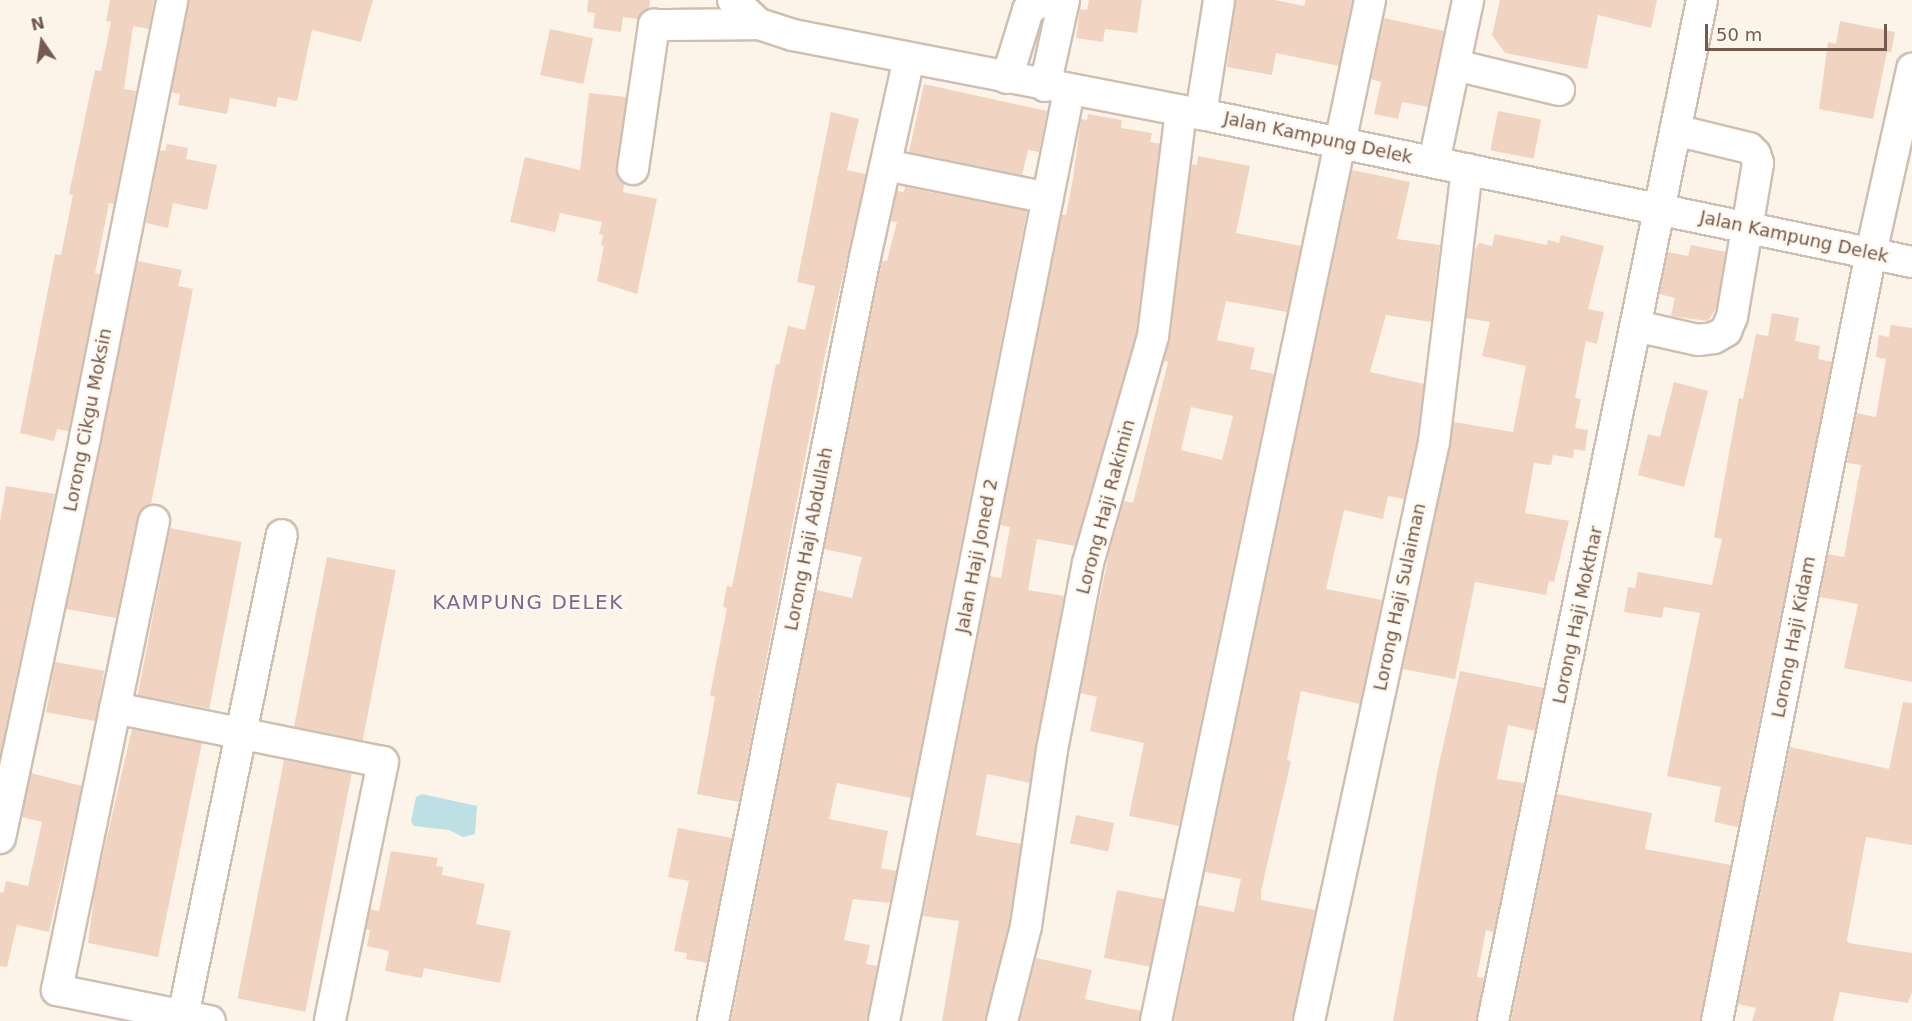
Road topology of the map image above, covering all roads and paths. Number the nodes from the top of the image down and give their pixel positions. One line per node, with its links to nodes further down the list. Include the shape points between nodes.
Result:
1 (172, 0): 33 (street, Lorong Cikgu Moksin)
2 (734, 0): 9 (street)
3 (1043, 0): 13 (street, via 1028,10)
4 (1064, 0): 14 (street, Jalan Haji Joned 2)
5 (1219, 0): 16 (street, Lorong Haji Rakimin)
6 (1370, 0): 18 (street)
7 (1468, 0): 11 (street)
8 (1702, 0): 17 (street, Lorong Haji Mokthar)
9 (759, 24): 10 (street, Jalan Kampung Delek); 21 (street, Jalan Kampung Delek, via 654,25 649,36)
10 (909, 59): 13 (street, Jalan Kampung Delek); 20 (street, Lorong Haji Abdullah)
11 (1455, 65): 15 (street); 19 (street)
12 (1912, 69): 26 (street, Lorong Haji Kidam)
13 (1007, 78): 14 (street, Jalan Kampung Delek)
14 (1057, 88): 16 (street, Jalan Kampung Delek); 23 (street, Jalan Haji Joned 2)
15 (1559, 90)
16 (1191, 112): 18 (street, Jalan Kampung Delek); 38 (street, Lorong Haji Rakimin, via 1153,336 1088,563 1052,750 1026,926)
17 (1675, 130): 24 (street, Lorong Haji Mokthar); 25 (street, via 1749,148 1755,154 1758,163)
18 (1338, 142): 19 (street, Jalan Kampung Delek); 39 (street)
19 (1434, 162): 22 (street, Jalan Kampung Delek)
20 (886, 165): 23 (street); 36 (street, Lorong Haji Abdullah)
21 (633, 169)
22 (1467, 169): 24 (street, Jalan Kampung Delek); 40 (street, Lorong Haji Sulaiman, via 1434,442)
23 (1048, 198): 37 (street, Jalan Haji Joned 2)
24 (1658, 208): 25 (street, Jalan Kampung Delek); 28 (street, Lorong Haji Mokthar)
25 (1747, 226): 26 (street, Jalan Kampung Delek); 28 (street, via 1732,317 1726,331 1698,340)
26 (1871, 254): 27 (street, Jalan Kampung Delek); 42 (street, Lorong Haji Kidam)
27 (1912, 262)
28 (1636, 326): 41 (street, Lorong Haji Mokthar)
29 (154, 521): 31 (street)
30 (282, 535): 32 (street)
31 (115, 708): 32 (street); 34 (street, via 57,990)
32 (241, 734): 34 (street); 35 (street, via 383,762)
33 (0, 838)
34 (192, 1019)
35 (330, 1021)
36 (712, 1021)
37 (884, 1021)
38 (1002, 1021)
39 (1156, 1021)
40 (1309, 1021)
41 (1493, 1021)
42 (1717, 1021)

